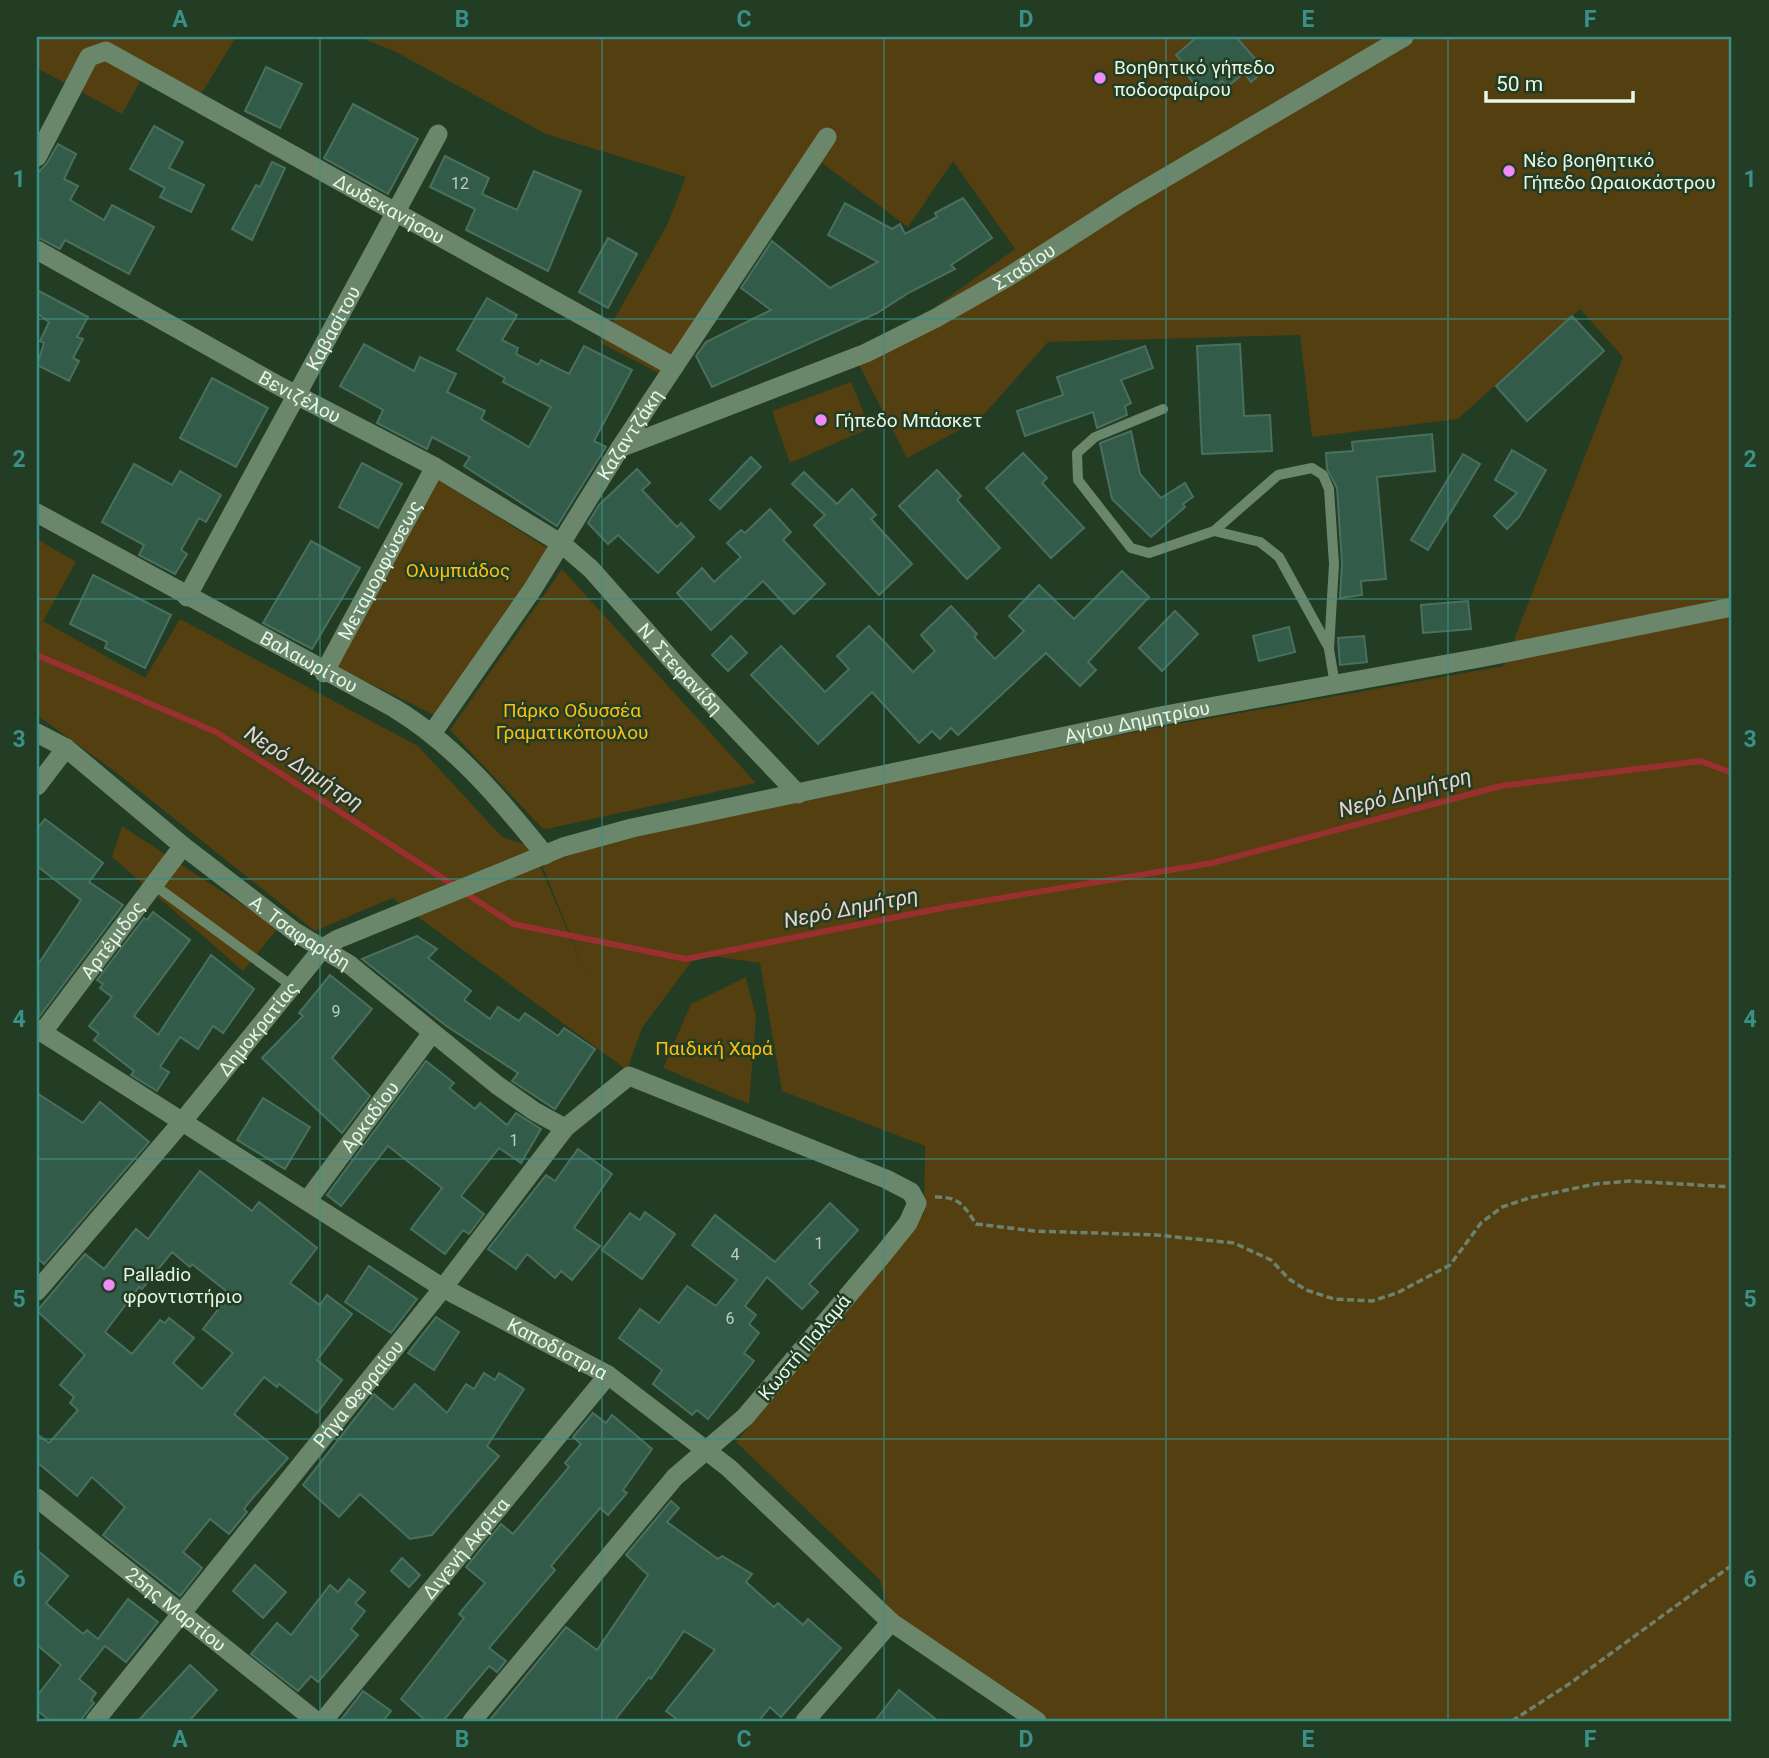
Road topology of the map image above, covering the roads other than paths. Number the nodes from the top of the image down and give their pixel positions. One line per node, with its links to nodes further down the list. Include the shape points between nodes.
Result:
1 (1404, 37): 10 (street, Σταδίου, via 936,318 866,353)
2 (438, 134): 5 (street, Καβασίτου)
3 (827, 137): 7 (street, Καζαντζάκη)
4 (37, 158): 5 (street, Δωδεκανήσου, via 89,57 106,51)
5 (396, 212): 7 (street, Δωδεκανήσου); 8 (street, Καβασίτου)
6 (37, 250): 8 (street, Βενιζέλου)
7 (674, 367): 10 (street, Καζαντζάκη)
8 (297, 395): 11 (street, Βενιζέλου); 15 (street, Καβασίτου)
9 (1163, 409): 13 (lane, via 1095,436 1077,453 1079,480 1131,548 1149,553)
10 (620, 448): 14 (street, Καζαντζάκη)
11 (435, 467): 14 (street, Βενιζέλου); 18 (street, Μεταμορφώσεως)
12 (37, 513): 15 (street, Βαλαωρίτου)
13 (1214, 531): 17 (lane, via 1260,542 1279,557); 17 (lane, via 1278,475 1312,468 1323,475 1329,489 1334,564)
14 (562, 544): 20 (street, Καζαντζάκη); 24 (street, Ν. Στεφανίδη, via 591,569)
15 (187, 597): 18 (street, Βαλαωρίτου)
16 (1732, 607): 19 (street, Αγίου Δημητρίου)
17 (1329, 649): 19 (lane)
18 (324, 673): 20 (street, Βαλαωρίτου)
19 (1335, 685): 24 (street, Αγίου Δημητρίου, via 1160,716)
20 (433, 732): 26 (street, Βαλαωρίτου)
21 (37, 733): 22 (street, Α. Τσαφαρίδη)
22 (66, 748): 23 (street); 25 (street, Α. Τσαφαρίδη)
23 (37, 786)
24 (798, 794): 26 (street, Αγίου Δημητρίου, via 632,828)
25 (183, 846): 27 (street, Αρτέμιδος); 28 (street, Α. Τσαφαρίδη, via 295,932)
26 (545, 855): 28 (street, Δημοκρατίας)
27 (154, 885): 29 (lane); 30 (street, Αρτέμιδος)
28 (323, 948): 29 (street, Δημοκρατίας); 31 (street, Α. Τσαφαρίδη)
29 (292, 986): 32 (street, Δημοκρατίας)
30 (40, 1031): 32 (street, Καποδίστρια)
31 (432, 1033): 33 (street, Α. Τσαφαρίδη, via 534,1111); 35 (street, Αρκαδίου)
32 (182, 1122): 35 (street, Καποδίστρια); 37 (street, Δημοκρατίας)
33 (565, 1128): 34 (street, Ρήγα Φερραίου, via 629,1076 886,1179); 36 (street, Ρήγα Φερραίου)
34 (915, 1196): 39 (street, Κωστή Παλαμά, via 914,1212 884,1253 745,1416)
35 (307, 1201): 36 (street, Καποδίστρια)
36 (443, 1288): 38 (street, Καποδίστρια); 41 (street, Ρήγα Φερραίου)
37 (37, 1291)
38 (608, 1375): 39 (street, Καποδίστρια); 45 (street, Διγενή Ακρίτα)
39 (706, 1449): 42 (street, Καποδίστρια); 46 (street, Κωστή Παλαμά, via 675,1476)
40 (37, 1498): 41 (street, 25ης Μαρτίου)
41 (181, 1611): 43 (street, Ρήγα Φερραίου); 44 (street, 25ης Μαρτίου)
42 (891, 1622): 47 (street); 48 (street, Καποδίστρια)
43 (95, 1721)
44 (316, 1721)
45 (323, 1721)
46 (472, 1721)
47 (805, 1721)
48 (1037, 1721)

